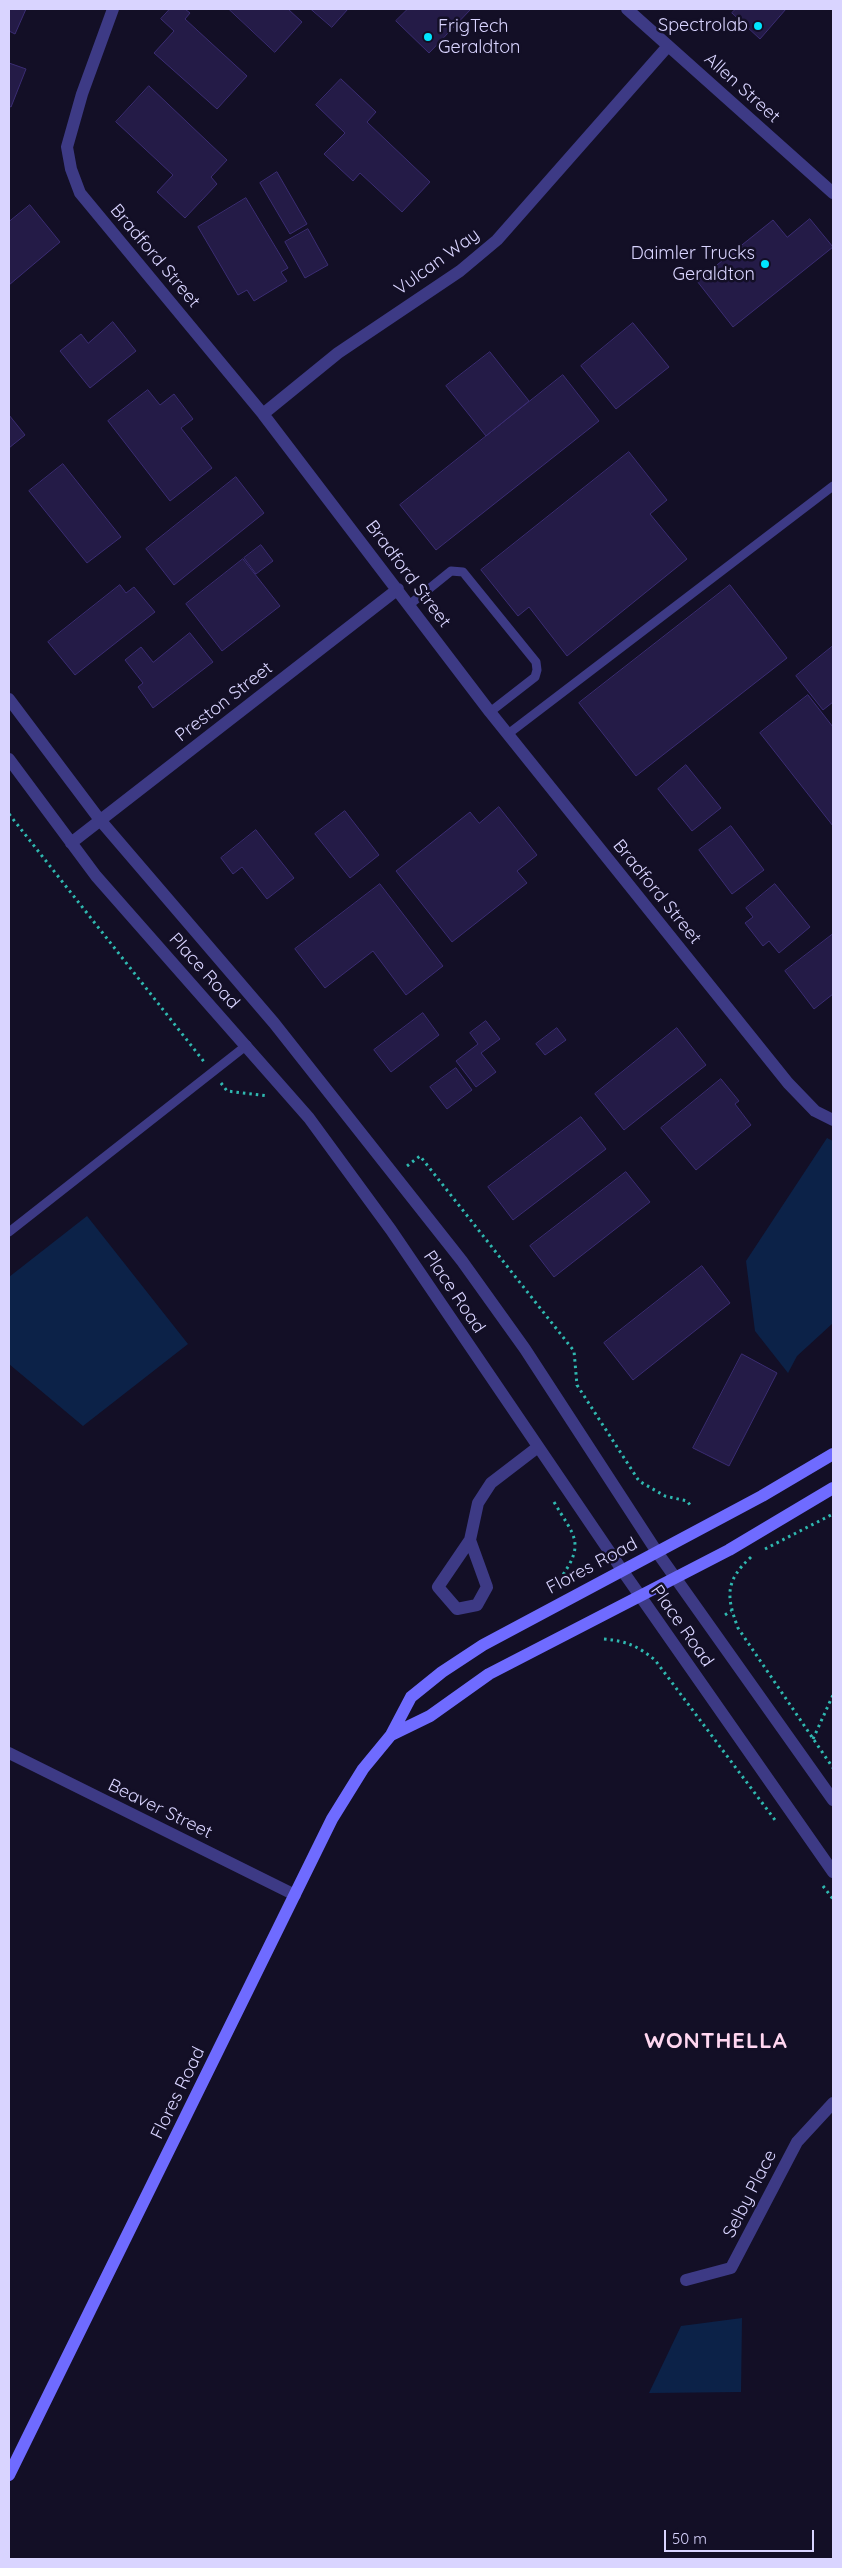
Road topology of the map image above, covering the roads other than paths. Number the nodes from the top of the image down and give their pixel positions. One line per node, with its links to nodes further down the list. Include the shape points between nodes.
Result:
1 (113, 9): 5 (street, Bradford Street, via 73,121 67,147 71,169 80,193)
2 (628, 9): 3 (street, Allen Street)
3 (668, 46): 4 (street, Allen Street); 5 (street, Vulcan Way, via 497,240 460,271 338,353)
4 (833, 193)
5 (263, 414): 7 (street, Bradford Street)
6 (833, 486): 11 (lane)
7 (398, 589): 8 (street, Bradford Street); 13 (street, Preston Street)
8 (409, 604): 10 (street, Bradford Street); 10 (lane, via 451,571 463,572 536,662 535,677)
9 (9, 698): 13 (street, Place Road)
10 (490, 712): 11 (street, Bradford Street)
11 (508, 734): 16 (street, Bradford Street, via 788,1083 815,1111)
12 (9, 759): 14 (street, Place Road)
13 (100, 820): 14 (street, Preston Street); 22 (street, Place Road, via 274,1023 462,1261 525,1349)
14 (71, 842): 15 (street, Place Road, via 96,876)
15 (247, 1045): 17 (lane); 18 (street, Place Road, via 309,1118 386,1223)
16 (833, 1120)
17 (9, 1232)
18 (538, 1447): 21 (street, via 491,1483 478,1503); 23 (street, Place Road)
19 (833, 1454): 22 (main road, Flores Road)
20 (833, 1488): 24 (main road, Flores Road, via 729,1550)
21 (470, 1540): 21 (street, via 487,1587 477,1606 457,1609 438,1587)
22 (657, 1552): 23 (main road, Flores Road); 24 (street, Place Road)
23 (622, 1570): 25 (street, Place Road); 26 (main road, Flores Road, via 483,1645 442,1672 411,1697)
24 (674, 1577): 25 (main road, Flores Road); 28 (street, Place Road)
25 (639, 1595): 26 (main road, Flores Road, via 489,1674 430,1716); 29 (street, Place Road)
26 (391, 1735): 30 (main road, Flores Road, via 363,1769 332,1819)
27 (9, 1753): 30 (street, Beaver Street)
28 (833, 1800)
29 (833, 1872)
30 (295, 1895): 33 (main road, Flores Road)
31 (833, 2103): 32 (street, Selby Place, via 797,2142 732,2268)
32 (686, 2280)
33 (9, 2475)

